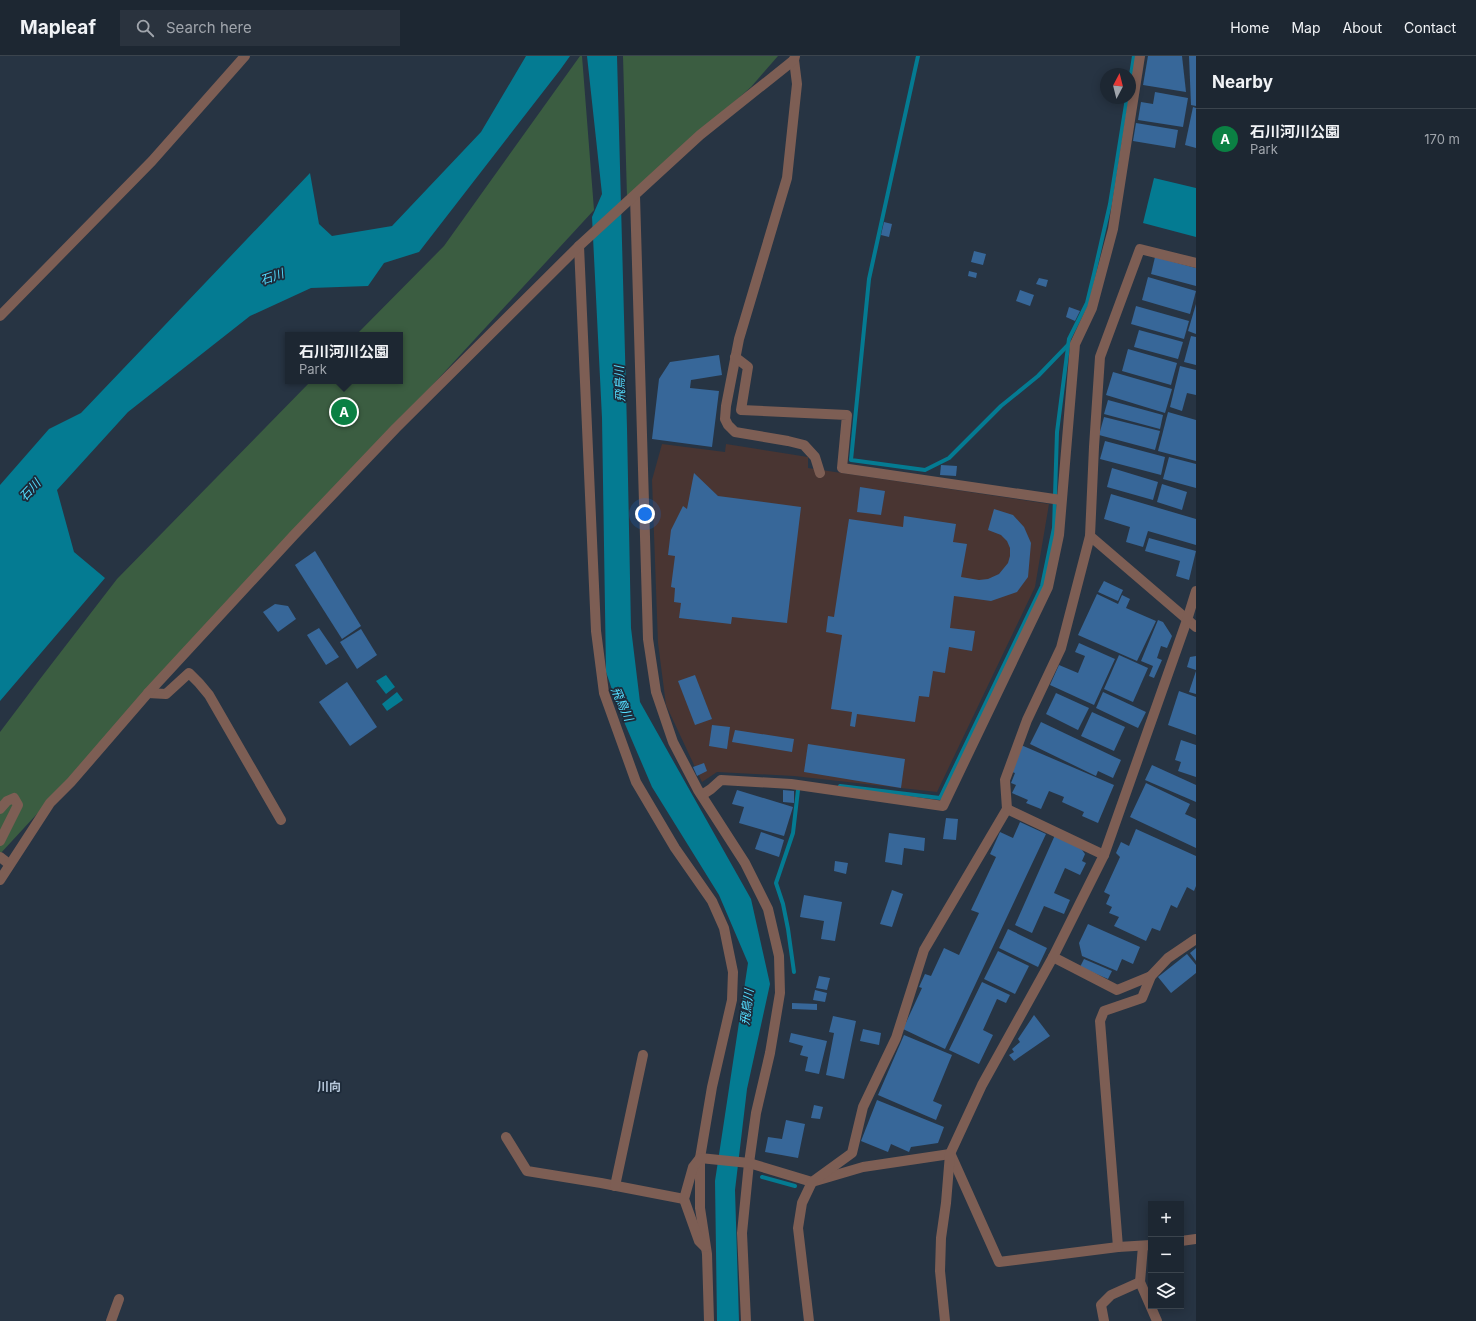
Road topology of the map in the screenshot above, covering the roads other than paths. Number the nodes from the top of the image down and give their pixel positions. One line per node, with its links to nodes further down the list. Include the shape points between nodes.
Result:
1 (245, 56): 7 (street, via 152,161)
2 (1140, 56): 10 (street, via 1113,229 1092,308 1075,344)
3 (795, 58): 4 (street, via 700,135); 8 (street, via 797,84 788,178)
4 (635, 196): 5 (street); 16 (street, via 648,639 656,692 673,742)
5 (579, 246): 15 (street, via 396,428 294,534); 31 (street, via 596,631 604,693 636,782 675,848 712,901 724,928 733,972 732,1000 712,1087)
6 (1196, 263): 11 (street, via 1140,248 1100,357)
7 (0, 316)
8 (735, 357): 9 (street, via 726,406 725,419 728,425 735,432 804,445 815,457); 10 (street, via 748,367 741,410 847,414 842,468)
9 (820, 473)
10 (1061, 500): 16 (street, via 1059,534 1048,587 943,806 791,784 721,780)
11 (1090, 536): 13 (street); 18 (street, via 1061,648 1027,720 1005,780)
12 (1196, 591): 13 (street)
13 (1187, 620): 14 (street); 21 (street)
14 (1196, 627)
15 (148, 693): 19 (street, via 166,694 189,673 209,695); 23 (street, via 50,803)
16 (702, 795): 32 (street, via 745,863 768,909 779,956 780,993 770,1053)
17 (0, 809): 20 (street, via 6,801 14,798 18,805)
18 (1007, 809): 21 (street); 33 (street, via 924,950 896,1038 863,1107 852,1153)
19 (282, 820)
20 (0, 841)
21 (1104, 855): 26 (street)
22 (0, 856): 23 (street)
23 (9, 864): 24 (street)
24 (0, 880)
25 (1196, 939): 27 (street, via 1168,958)
26 (1053, 957): 27 (street, via 1117,990); 30 (street, via 982,1085)
27 (1151, 976): 39 (street, via 1142,998 1104,1011 1100,1021)
28 (643, 1055): 34 (street)
29 (506, 1138): 34 (street, via 527,1171)
30 (950, 1154): 33 (street, via 864,1167); 39 (street, via 1000,1262); 47 (street, via 941,1238 940,1271)
31 (703, 1158): 32 (street); 35 (street, via 693,1167); 40 (street, via 700,1208)
32 (745, 1162): 33 (street); 45 (street, via 742,1233)
33 (812, 1182): 46 (street, via 802,1203 798,1228)
34 (615, 1186): 35 (street)
35 (684, 1199): 40 (street, via 699,1241)
36 (1196, 1239): 37 (street)
37 (1184, 1241)
38 (1147, 1245): 39 (street); 41 (street)
39 (1118, 1247)
40 (706, 1249): 44 (street)
41 (1140, 1282): 48 (street, via 1111,1295 1101,1305); 49 (street)
42 (119, 1299): 43 (street)
43 (111, 1321)
44 (709, 1321)
45 (746, 1321)
46 (809, 1321)
47 (944, 1321)
48 (1104, 1321)
49 (1157, 1321)

